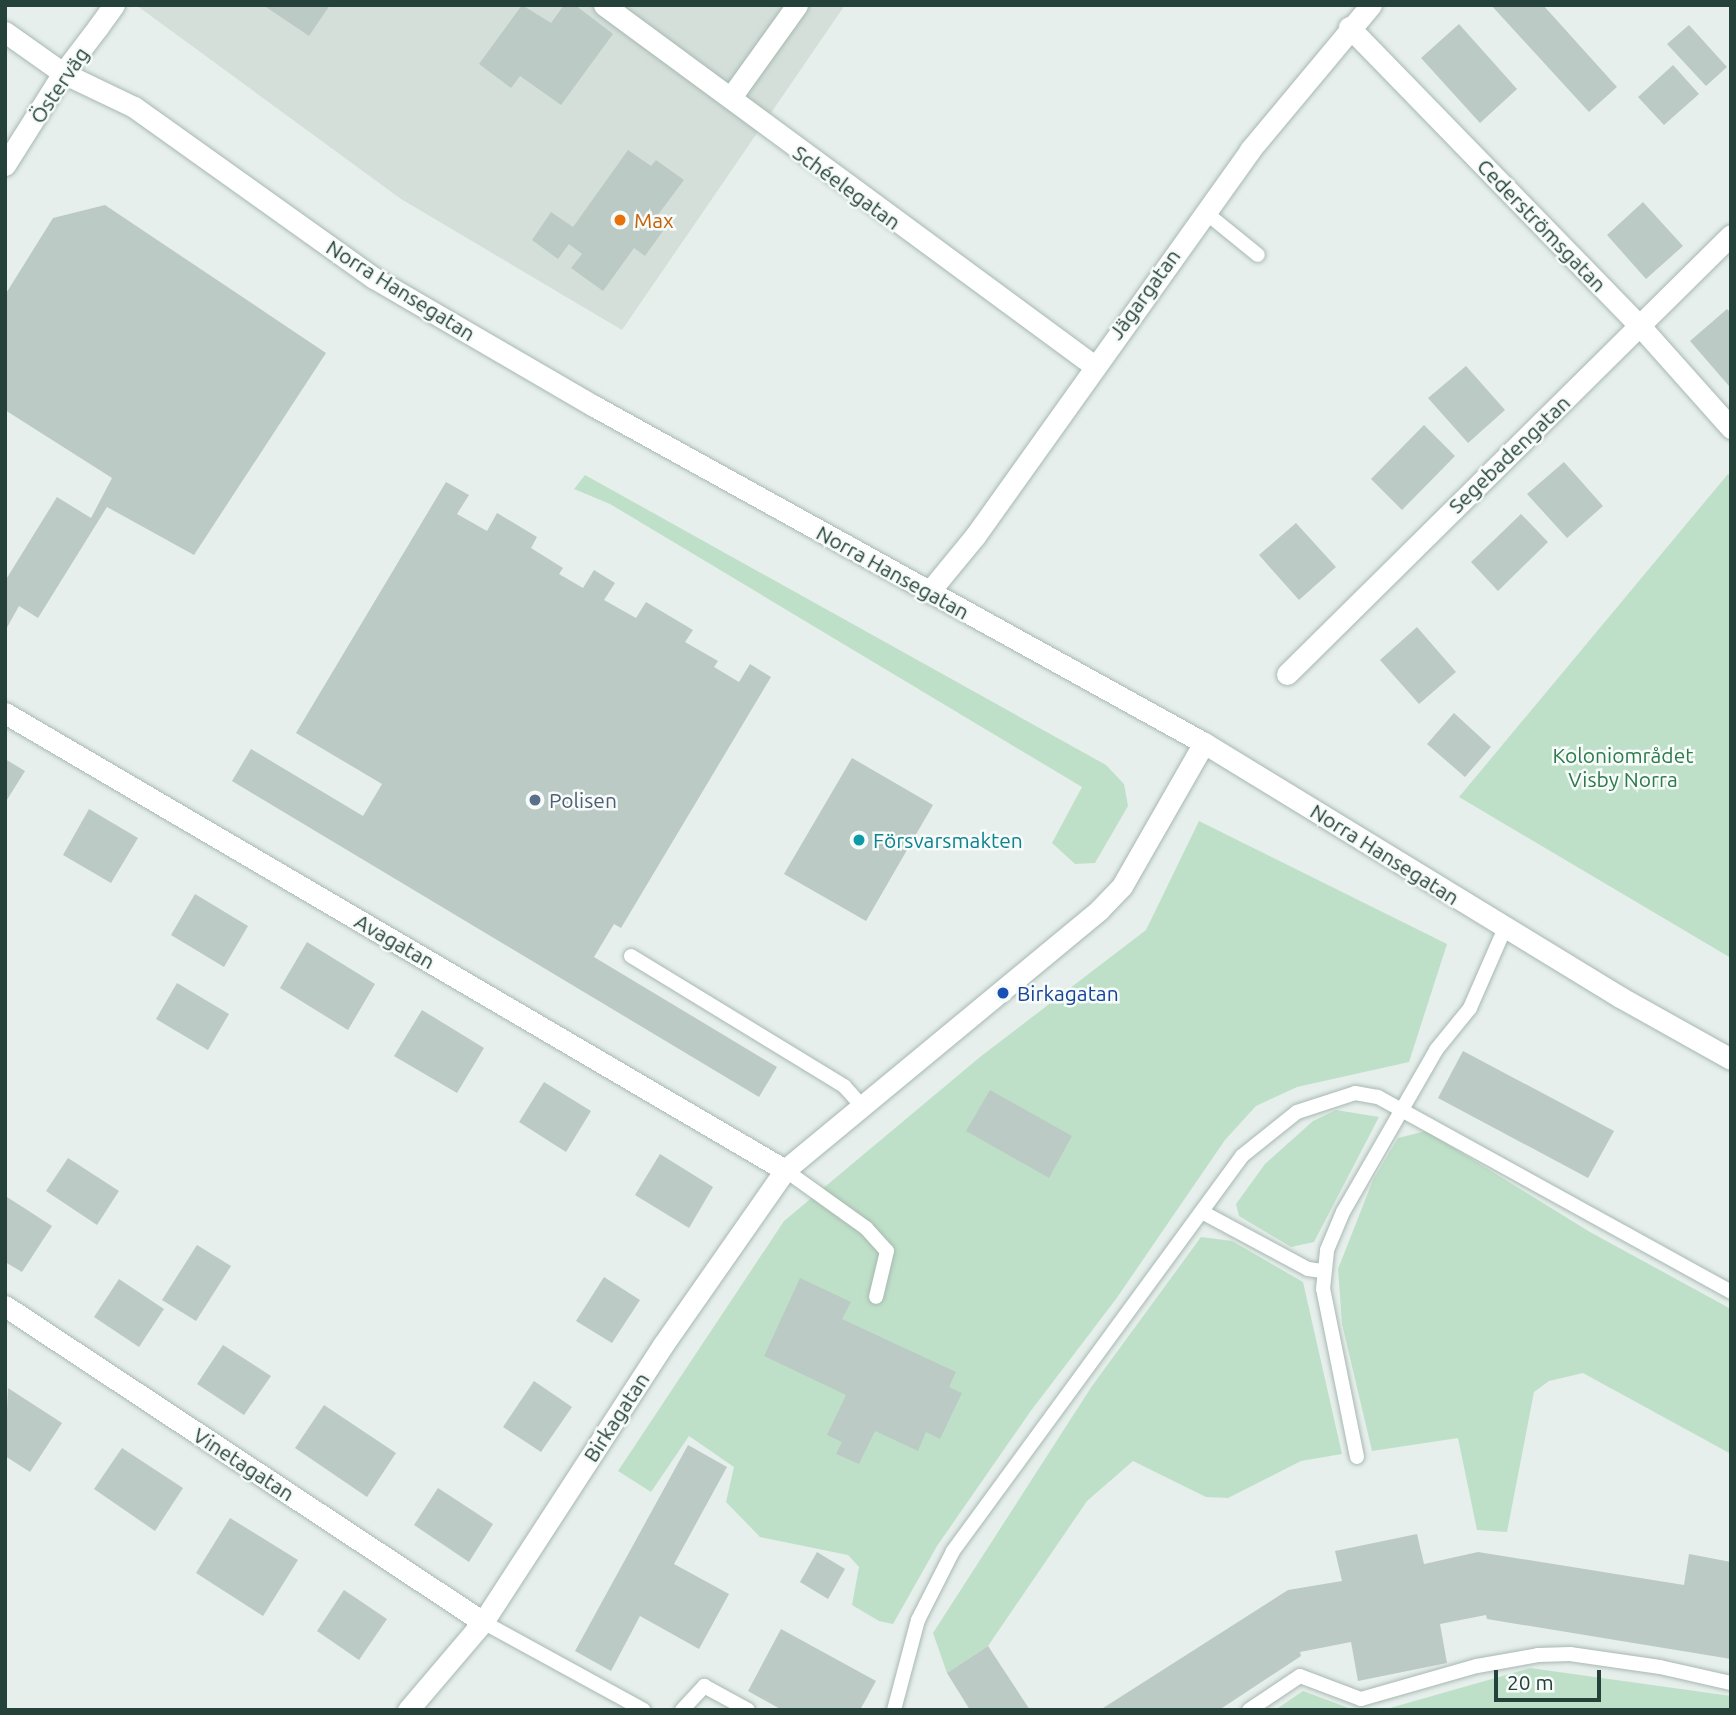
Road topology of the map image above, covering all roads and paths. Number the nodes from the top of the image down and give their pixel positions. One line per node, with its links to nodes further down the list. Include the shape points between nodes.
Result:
1 (114, 5): 7 (street, Österväg)
2 (604, 5): 8 (street, Schéelegatan)
3 (797, 5): 8 (street)
4 (1371, 5): 5 (street, Jägargatan)
5 (1349, 27): 10 (street, Jägargatan); 13 (street, Cederströmsgatan)
6 (5, 32): 7 (street, Norra Hansegatan)
7 (63, 74): 9 (street, Österväg); 16 (street, Norra Hansegatan, via 134,107 374,278)
8 (731, 97): 14 (street, Schéelegatan, via 769,130)
9 (5, 165)
10 (1205, 212): 12 (lane); 14 (street, Jägargatan)
11 (1731, 235): 13 (street, Segebadengatan)
12 (1258, 255)
13 (1640, 326): 15 (street, Cederströmsgatan); 17 (street, Segebadengatan)
14 (1093, 365): 16 (street, Jägargatan, via 975,536)
15 (1731, 428)
16 (929, 592): 19 (street, Norra Hansegatan)
17 (1287, 674)
18 (5, 713): 25 (street, Avagatan)
19 (1204, 743): 20 (street, Norra Hansegatan); 23 (street, Birkagatan, via 1122,886 1043,960)
20 (1505, 928): 22 (street, Norra Hansegatan); 24 (lane, via 1470,1008 1436,1050)
21 (631, 957): 23 (lane, via 844,1086)
22 (1731, 1059)
23 (861, 1105): 25 (street, Birkagatan)
24 (1402, 1108): 26 (lane, via 1355,1093 1297,1112 1242,1156); 27 (lane, via 1343,1213); 28 (lane)
25 (785, 1170): 29 (lane, via 866,1228 887,1251); 32 (street, Birkagatan, via 663,1345)
26 (1202, 1212): 27 (lane, via 1308,1269); 38 (lane, via 953,1551 918,1620)
27 (1322, 1271): 31 (lane)
28 (1731, 1292)
29 (876, 1297)
30 (5, 1306): 32 (street, Vinetagatan)
31 (1357, 1457)
32 (483, 1622): 34 (street, Birkagatan); 35 (lane)
33 (1731, 1683): 39 (lane, via 1647,1665 1570,1654 1538,1655 1477,1666 1362,1699 1300,1676)
34 (408, 1710)
35 (644, 1710)
36 (682, 1710): 37 (lane, via 704,1686)
37 (748, 1710)
38 (894, 1710)
39 (1249, 1710)

